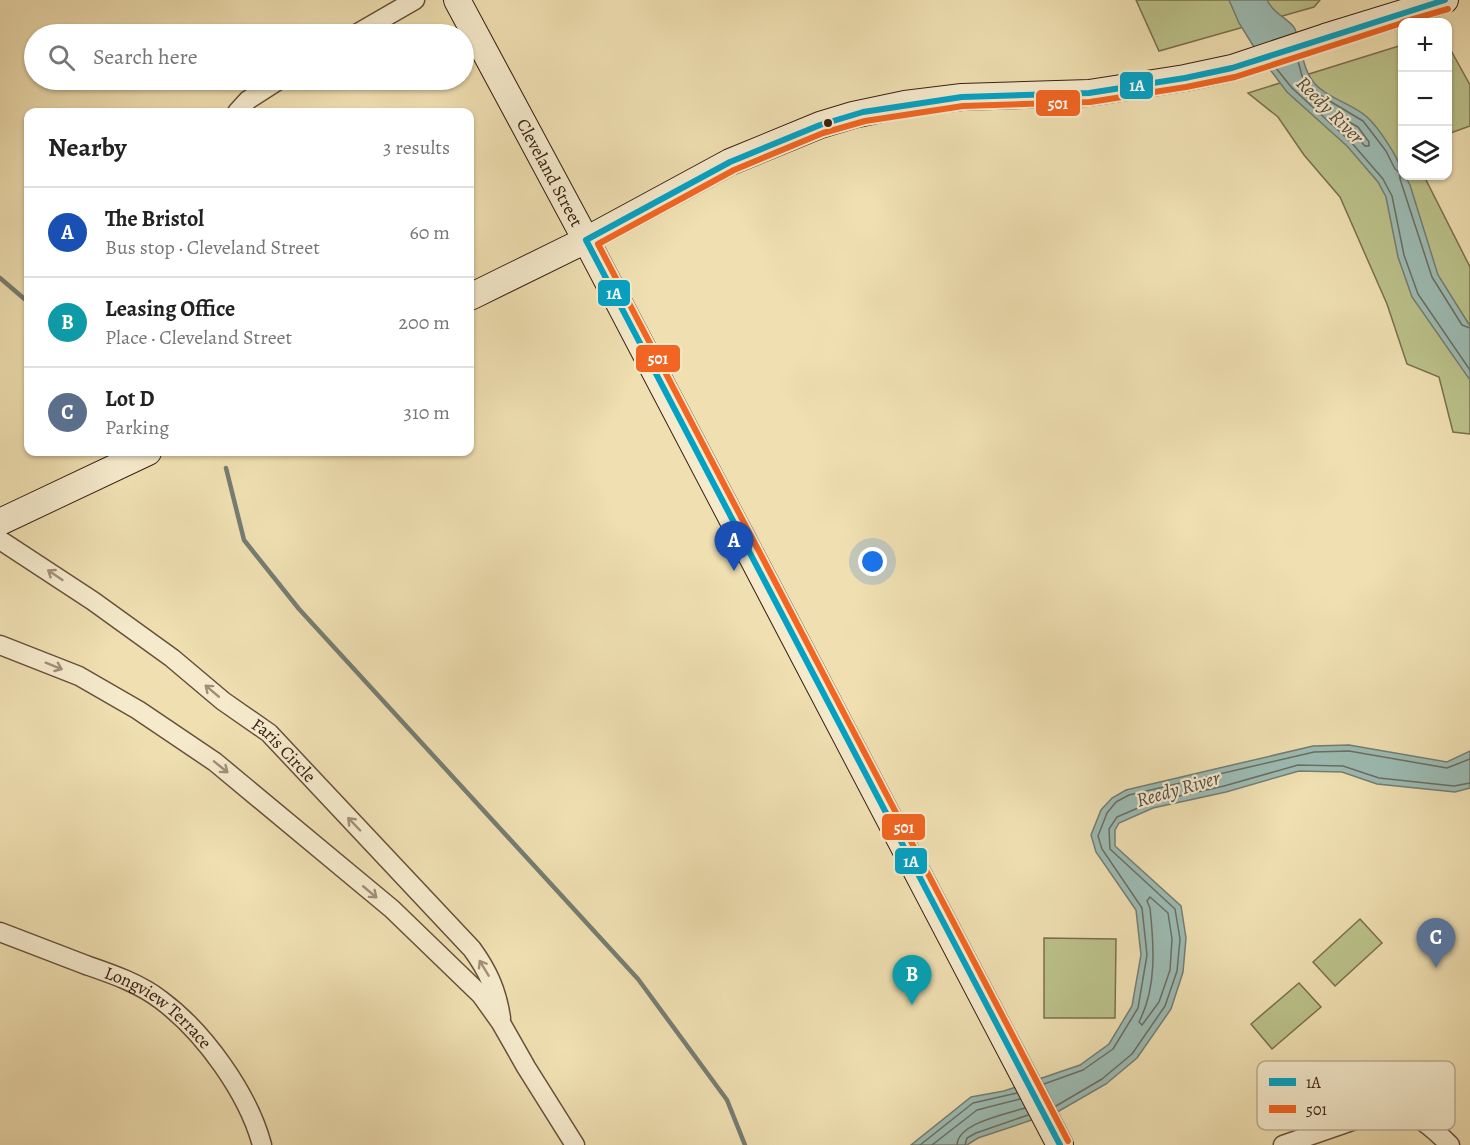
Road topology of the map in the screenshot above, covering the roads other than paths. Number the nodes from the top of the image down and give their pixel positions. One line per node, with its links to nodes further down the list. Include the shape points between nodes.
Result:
1 (415, 0): 4 (street)
2 (458, 0): 5 (street, Cleveland Street)
3 (1445, 0): 9 (street, via 1232,68 1138,87 1089,93 962,97 862,112 730,162)
4 (373, 24)
5 (471, 24)
6 (474, 30): 9 (street, Cleveland Street)
7 (264, 90): 8 (street)
8 (241, 108)
9 (586, 240): 10 (street); 19 (street, Cleveland Street)
10 (474, 295)
11 (140, 456): 12 (street)
12 (0, 522)
13 (0, 540): 16 (street, Faris Circle, one-way to 13, via 498,998 489,975 472,949 269,733 93,601)
14 (0, 645): 16 (street, Faris Circle, one-way to 16, via 113,694 215,762 392,909 473,987)
15 (0, 932): 20 (street, Longview Terrace, via 117,976 161,999 216,1056 245,1101)
16 (501, 1023): 21 (street, Faris Circle)
17 (1326, 1130): 22 (street)
18 (1434, 1130): 23 (street)
19 (1060, 1144)
20 (262, 1145)
21 (575, 1145)
22 (1283, 1145)
23 (1450, 1145)

